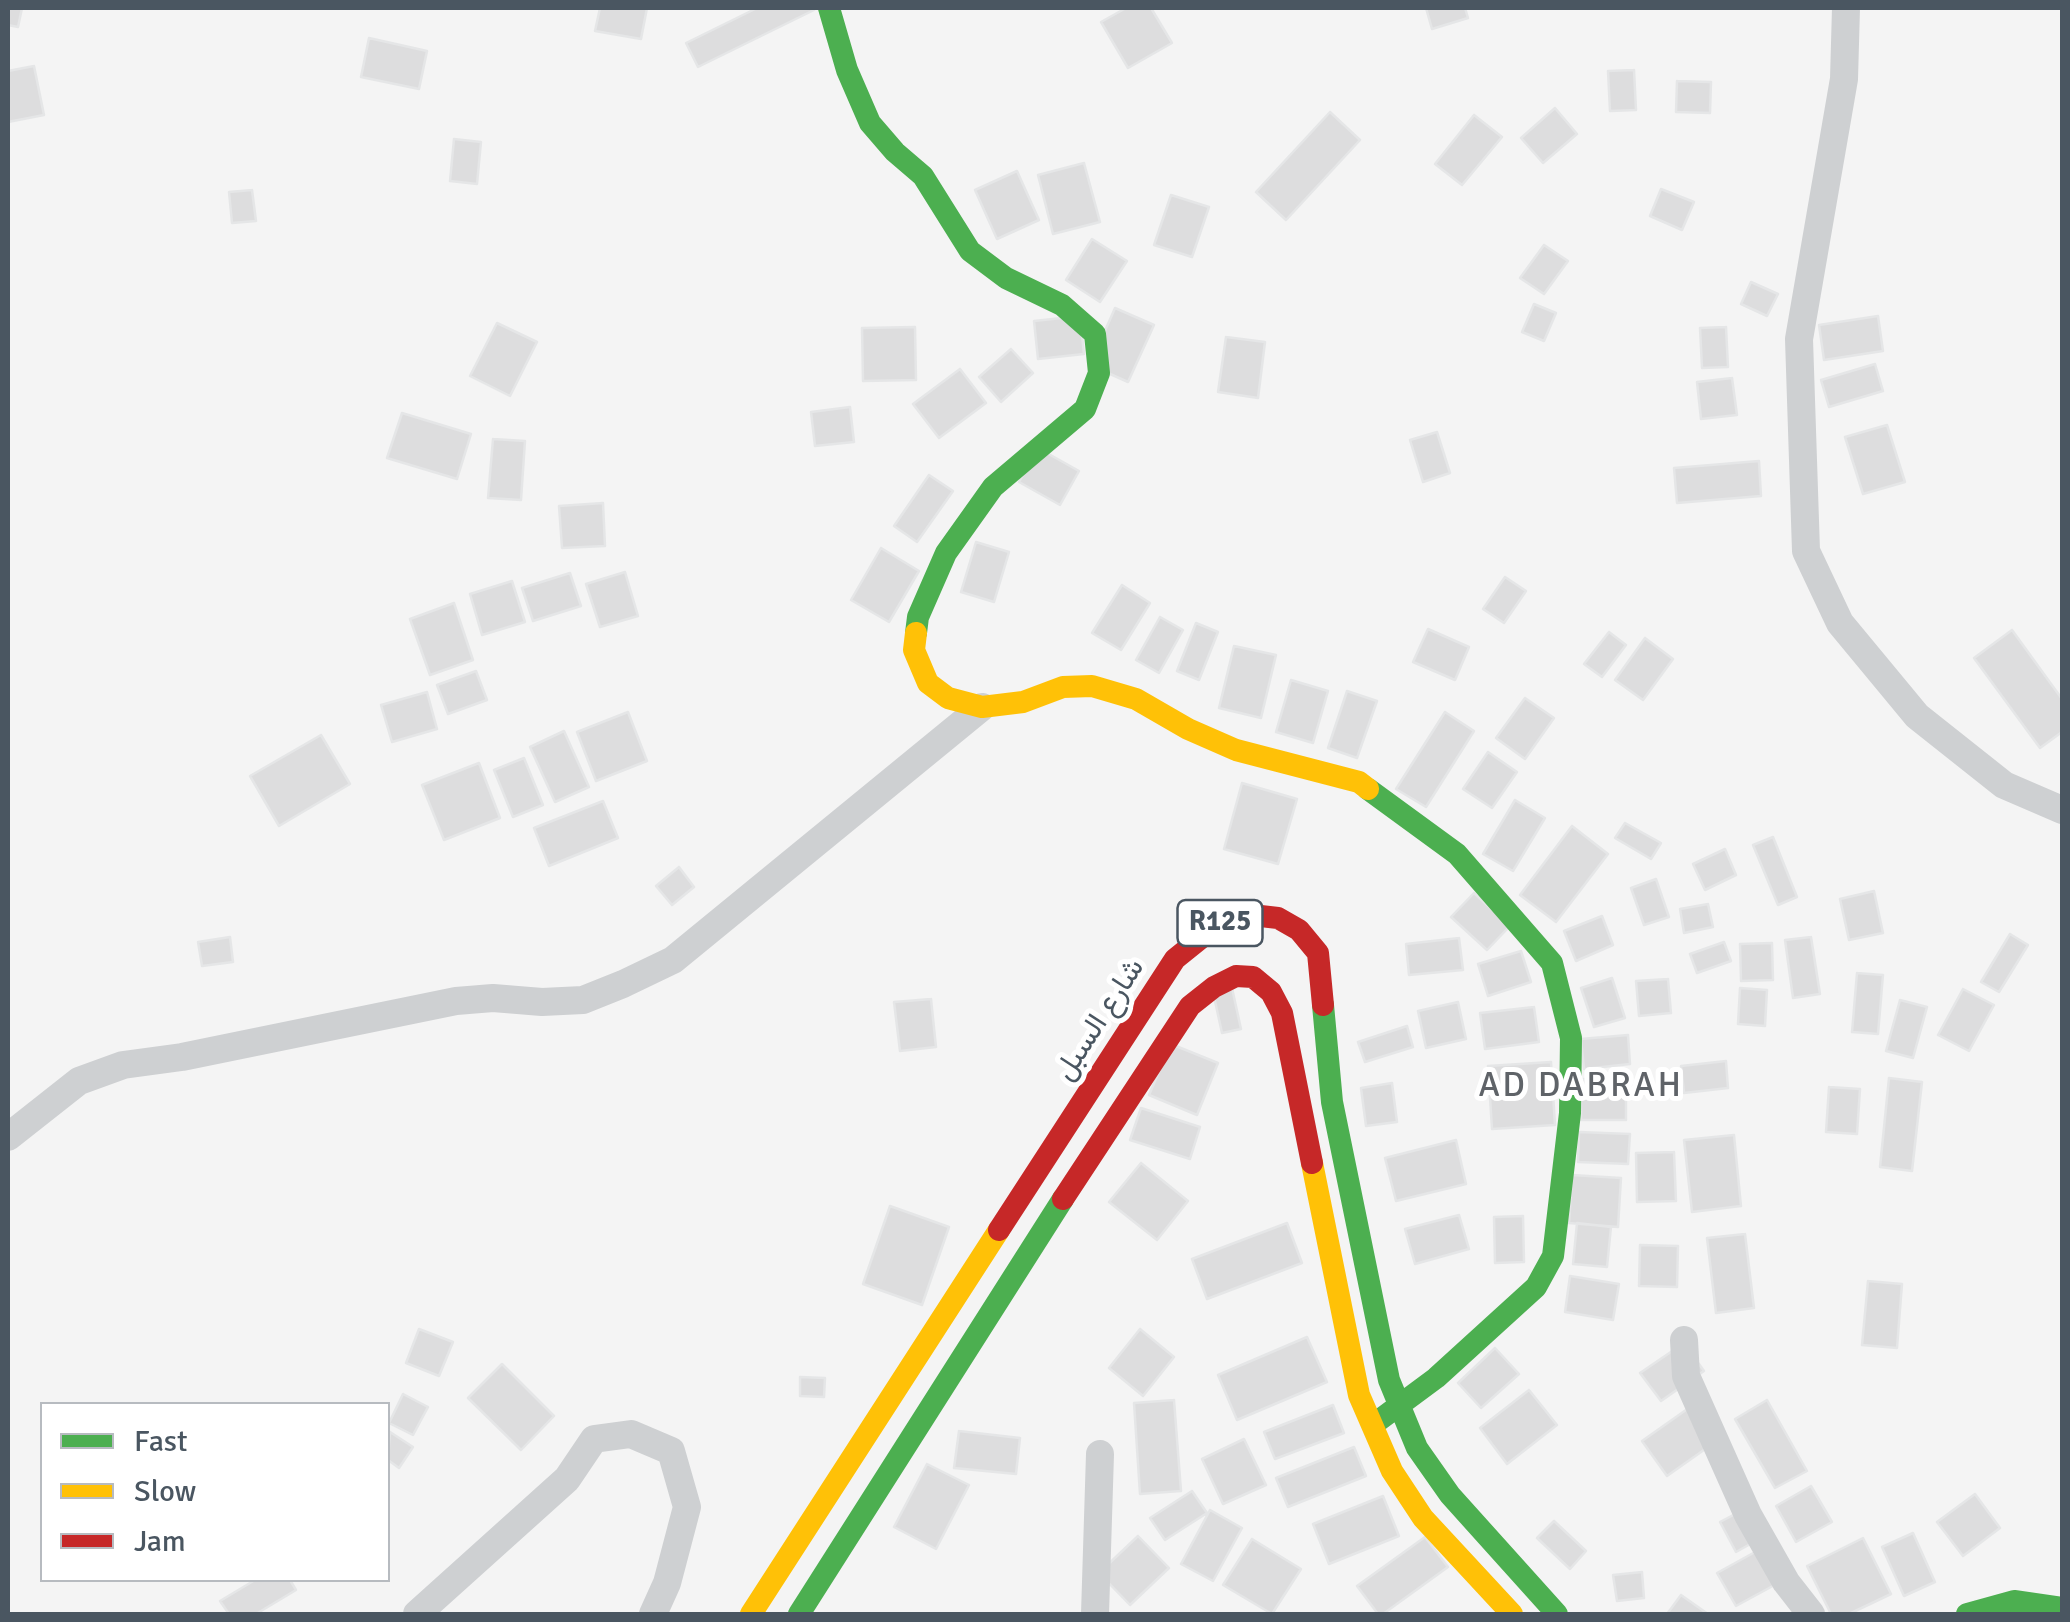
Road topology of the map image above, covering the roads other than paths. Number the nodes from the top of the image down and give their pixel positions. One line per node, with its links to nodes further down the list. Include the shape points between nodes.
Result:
1 (829, 8): 3 (main road, via 870,123 923,176 970,251 1006,278 1062,305 1095,334 1099,373 1085,409 993,487 946,553 918,617 914,650 928,683 948,698)
2 (1846, 8): 4 (street, via 1844,79 1799,339 1806,550 1840,623 1918,716 2004,785)
3 (982, 708): 5 (street, via 672,960 622,984 583,1000 456,1001 123,1065 78,1081); 7 (main road, via 1092,686 1136,699 1236,750 1359,782 1456,854 1552,963 1571,1038 1570,1114 1553,1256 1536,1287)
4 (2062, 810)
5 (8, 1137)
6 (1684, 1340): 18 (street, via 1686,1376 1748,1515)
7 (1400, 1406): 8 (main road); 13 (main road, شارع السبل / R125, via 1389,1380 1332,1102 1318,953 1278,918 1221,922 1176,958); 17 (main road, شارع السبل / R125, via 1417,1448 1450,1495)
8 (1372, 1426): 14 (main road, R125, via 1359,1395 1282,1014 1253,977 1236,976 1190,1006 1157,1052); 16 (main road, R125, via 1423,1518)
9 (1100, 1454): 15 (street)
10 (2062, 1608): 19 (main road, via 2014,1602)
11 (418, 1614): 12 (street, via 566,1479 594,1439 632,1434 671,1451 688,1507)
12 (653, 1614)
13 (752, 1614)
14 (799, 1614)
15 (1095, 1614)
16 (1512, 1614)
17 (1557, 1614)
18 (1812, 1614)
19 (1967, 1614)

